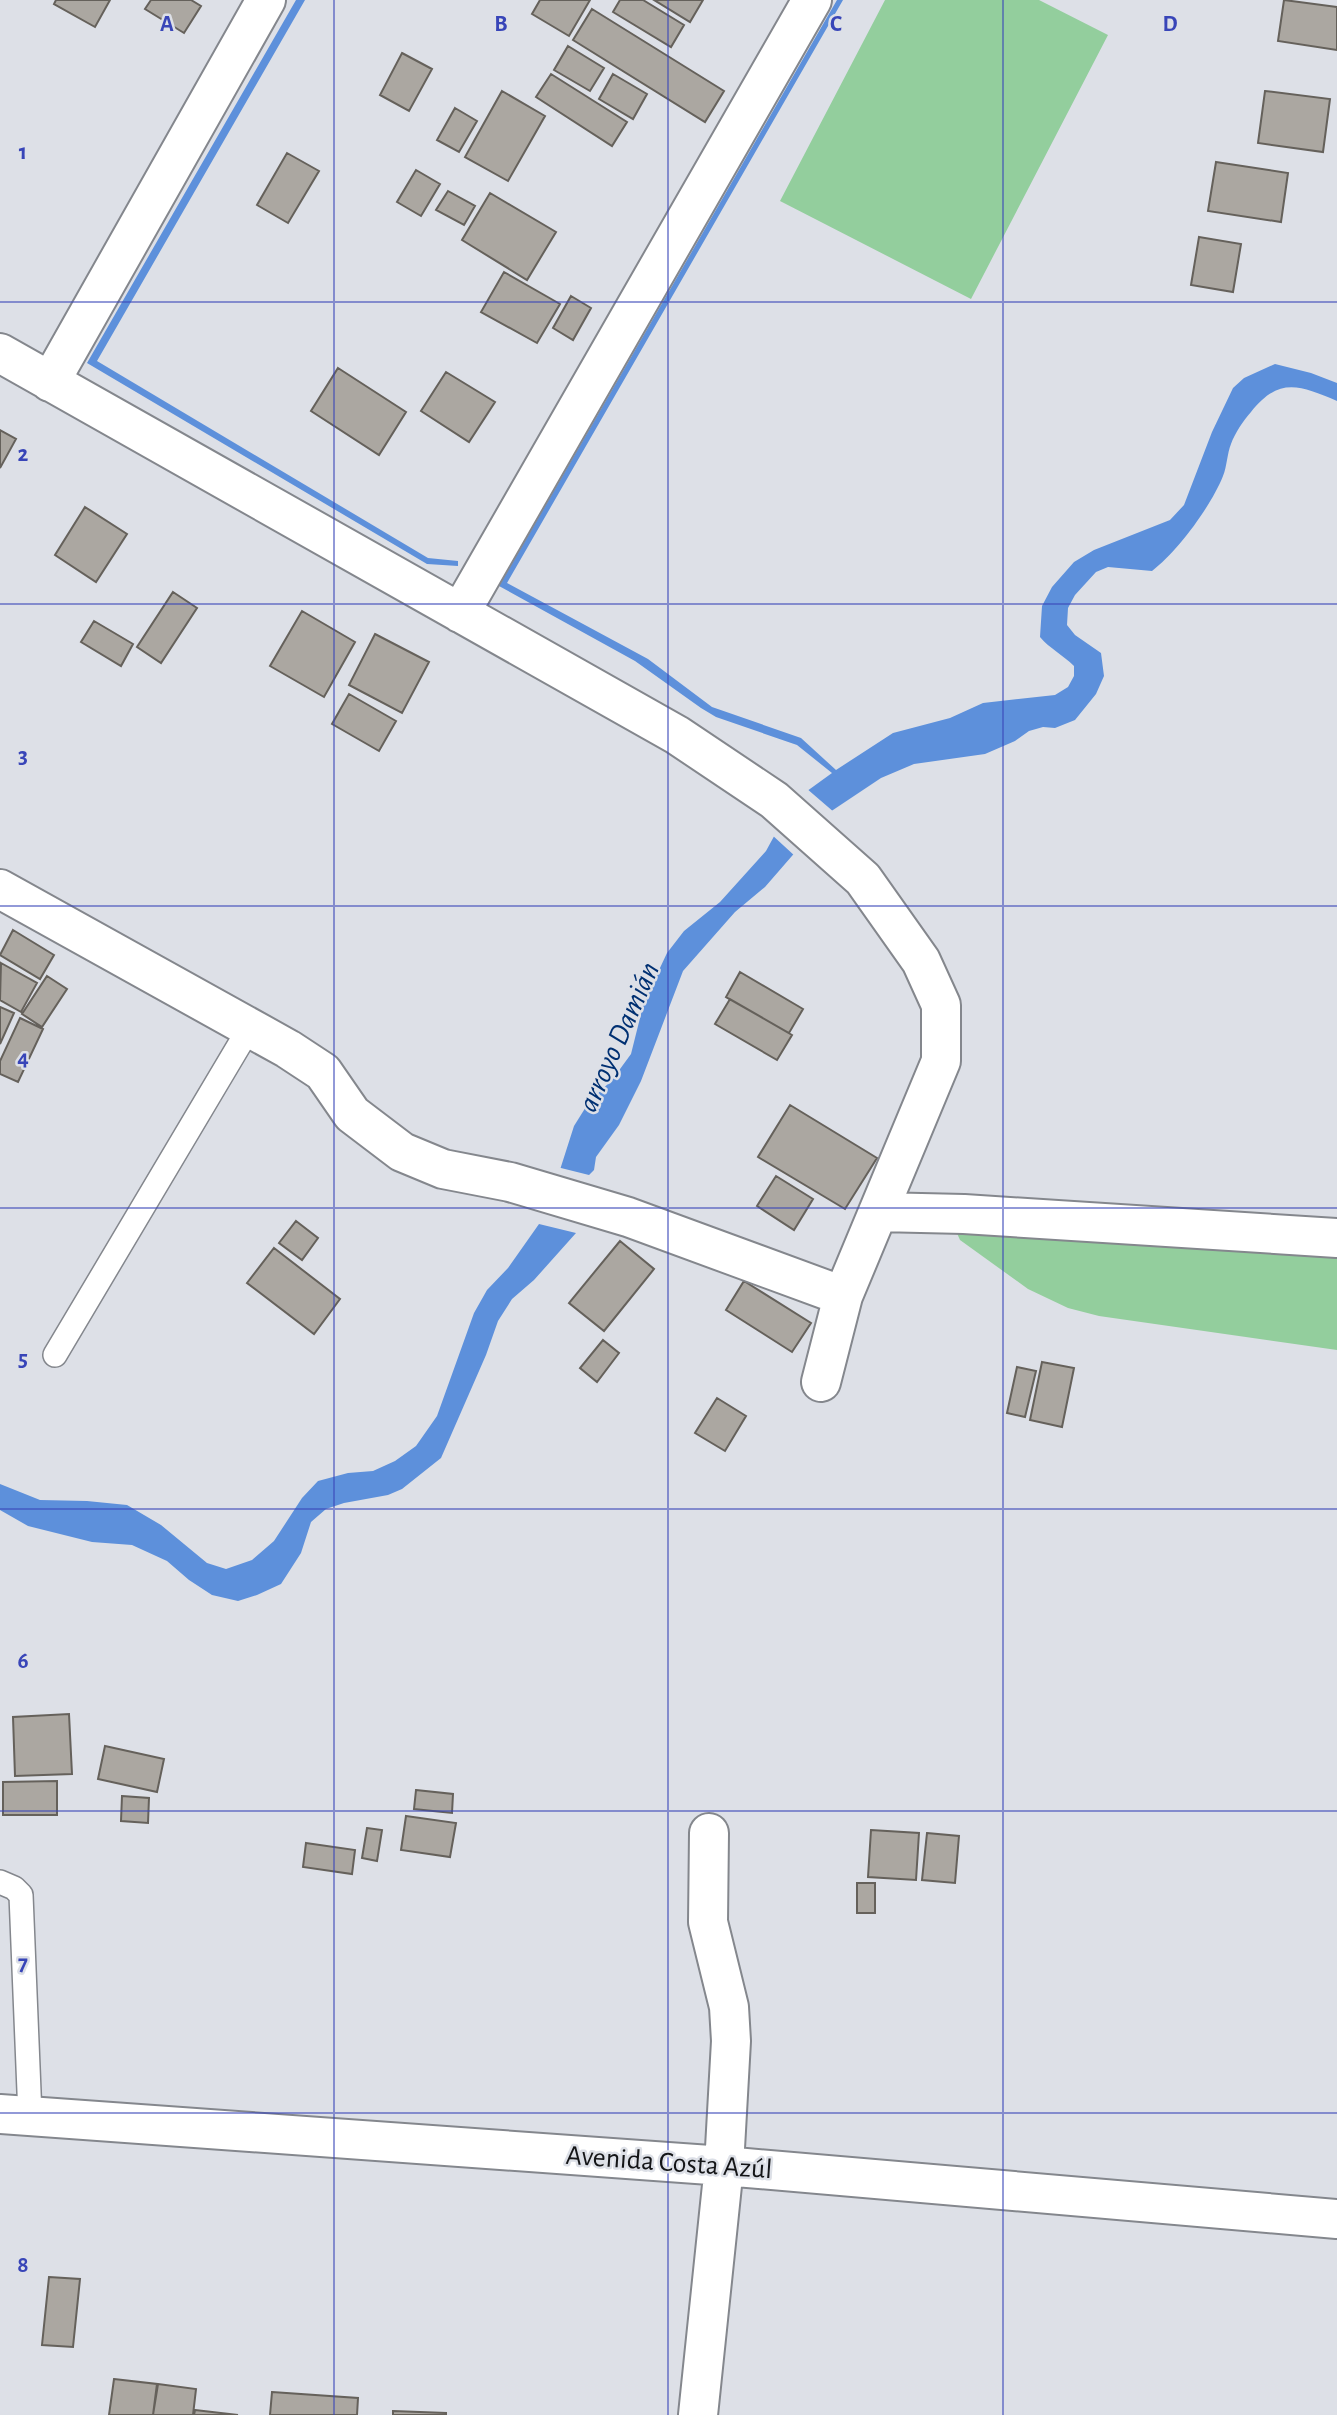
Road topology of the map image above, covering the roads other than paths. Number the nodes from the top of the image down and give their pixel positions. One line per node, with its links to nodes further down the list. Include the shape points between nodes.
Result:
1 (265, 0): 4 (street)
2 (812, 0): 5 (street)
3 (0, 354): 4 (street)
4 (50, 382): 5 (street)
5 (460, 613): 8 (street, via 677,735 774,800 863,879 921,961 941,1005 941,1061)
6 (0, 889): 7 (street)
7 (250, 1027): 10 (street, via 323,1072 352,1114 402,1152 443,1169 510,1182 628,1217); 11 (lane)
8 (878, 1212): 9 (street); 10 (street)
9 (1337, 1238)
10 (843, 1296): 12 (street)
11 (55, 1355)
12 (821, 1382)
13 (709, 1833): 16 (street, via 708,1922 729,2007 731,2041)
14 (0, 1882): 15 (lane, via 21,1895)
15 (15, 2115): 16 (street, Avenida Costa Azúl)
16 (724, 2166): 17 (street, Avenida Costa Azúl); 18 (street)
17 (1337, 2219)
18 (698, 2415)

